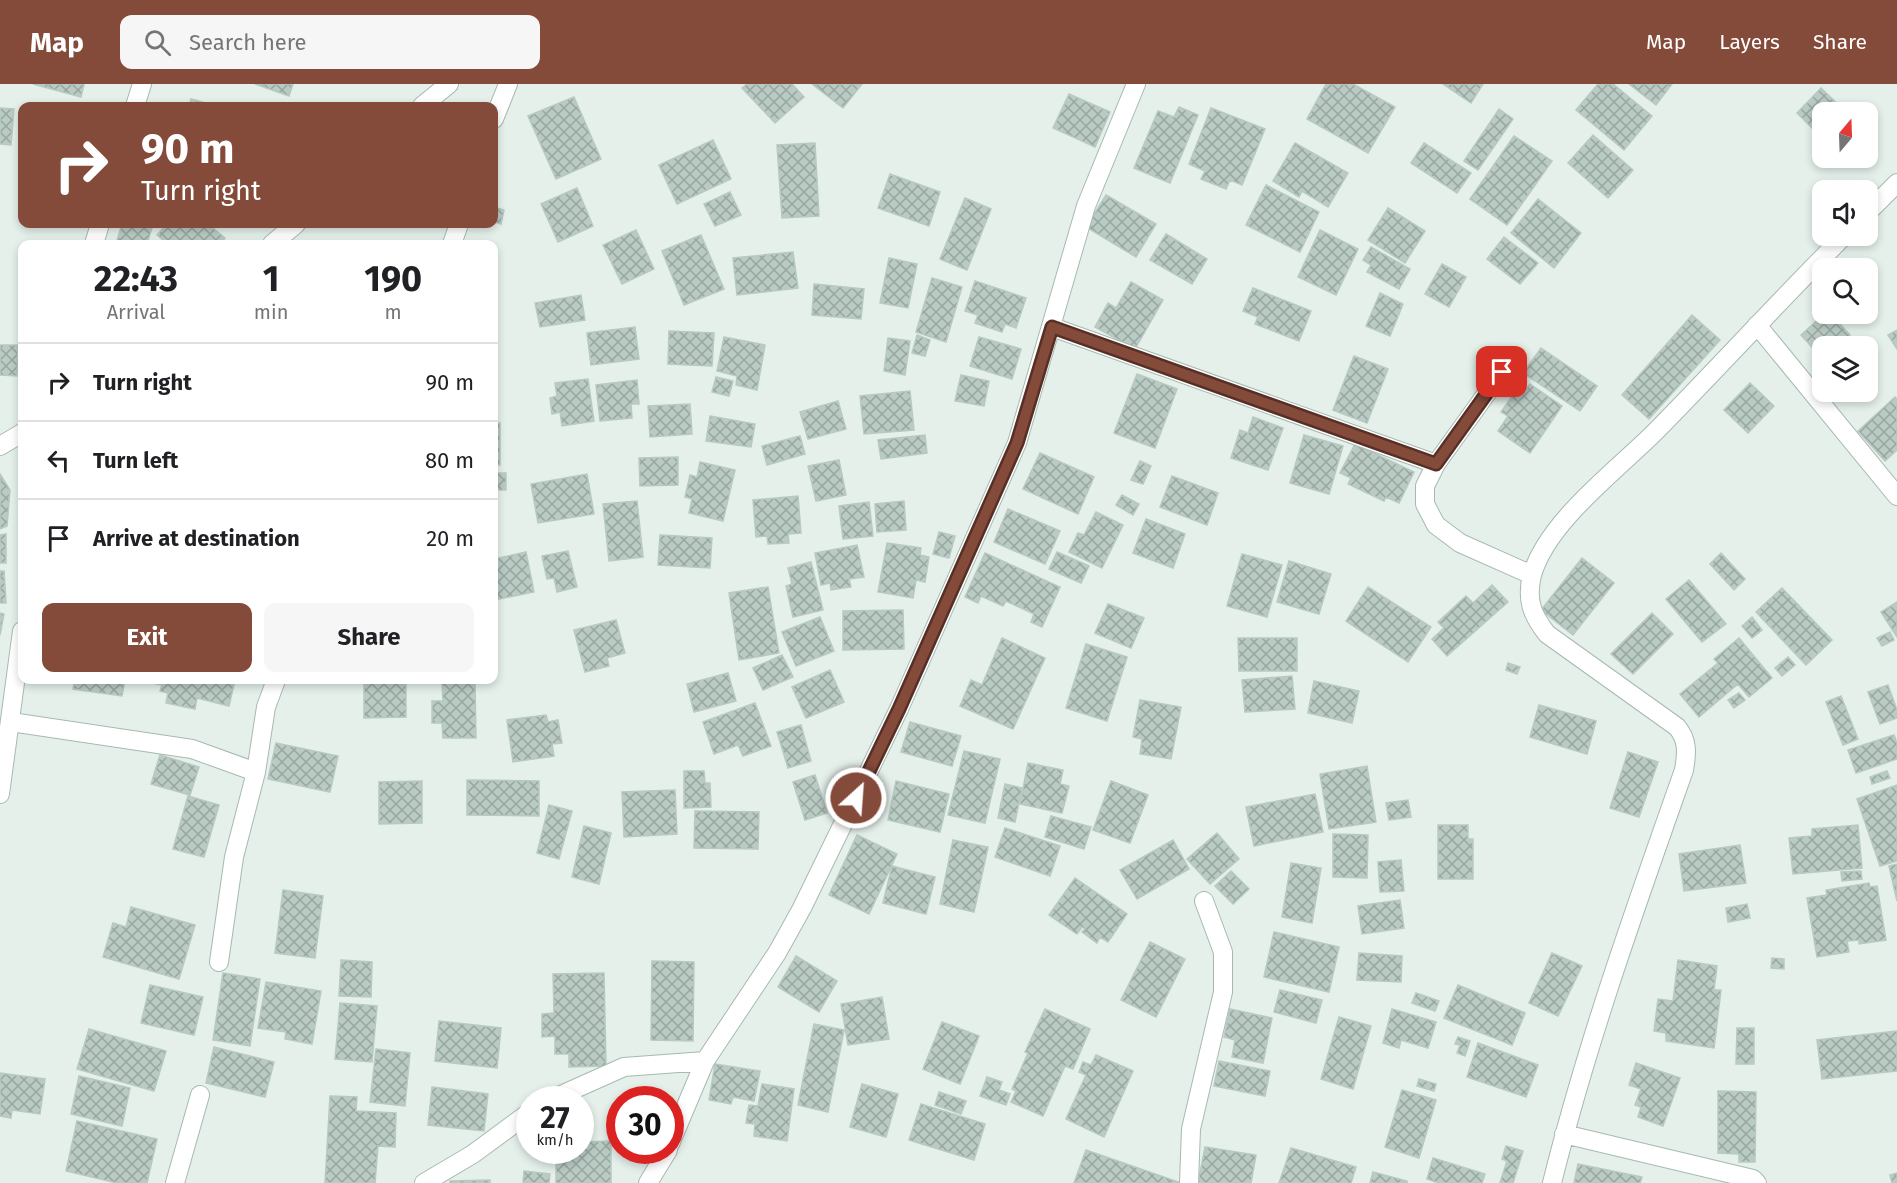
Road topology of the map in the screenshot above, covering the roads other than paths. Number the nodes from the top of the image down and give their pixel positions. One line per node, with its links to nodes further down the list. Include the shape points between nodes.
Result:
1 (142, 84): 5 (street)
2 (449, 84): 6 (street)
3 (508, 84): 7 (street)
4 (1136, 84): 14 (street, via 1086,206)
5 (136, 102)
6 (427, 102)
7 (498, 109)
8 (1897, 183): 9 (street)
9 (1878, 202)
10 (291, 228): 11 (street)
11 (277, 240)
12 (1834, 246): 13 (street)
13 (1757, 325): 19 (street); 20 (street, via 1571,512 1542,553)
14 (1052, 327): 18 (street); 28 (street, via 1017,443 899,709 792,926)
15 (1502, 372): 18 (street)
16 (18, 435): 17 (street)
17 (0, 446)
18 (1436, 464): 20 (street, via 1425,486 1425,504 1436,525 1460,543)
19 (1897, 496)
20 (1532, 575): 33 (street, via 1529,597 1534,617 1547,634 1677,727 1686,744 1684,770 1615,967)
21 (18, 664): 23 (street)
22 (275, 684): 24 (street, via 266,707)
23 (11, 722): 24 (street, via 192,749); 25 (street)
24 (256, 772): 27 (street, via 234,857)
25 (0, 794)
26 (1204, 901): 38 (street, via 1223,952 1223,992 1191,1129)
27 (219, 962)
28 (705, 1061): 29 (street, via 624,1067); 31 (street)
29 (581, 1086)
30 (200, 1095): 35 (street)
31 (684, 1111)
32 (516, 1122): 36 (street)
33 (1564, 1134): 39 (street); 40 (street)
34 (660, 1164): 37 (street)
35 (176, 1183)
36 (424, 1183)
37 (648, 1183)
38 (1189, 1183)
39 (1552, 1183)
40 (1757, 1183)

